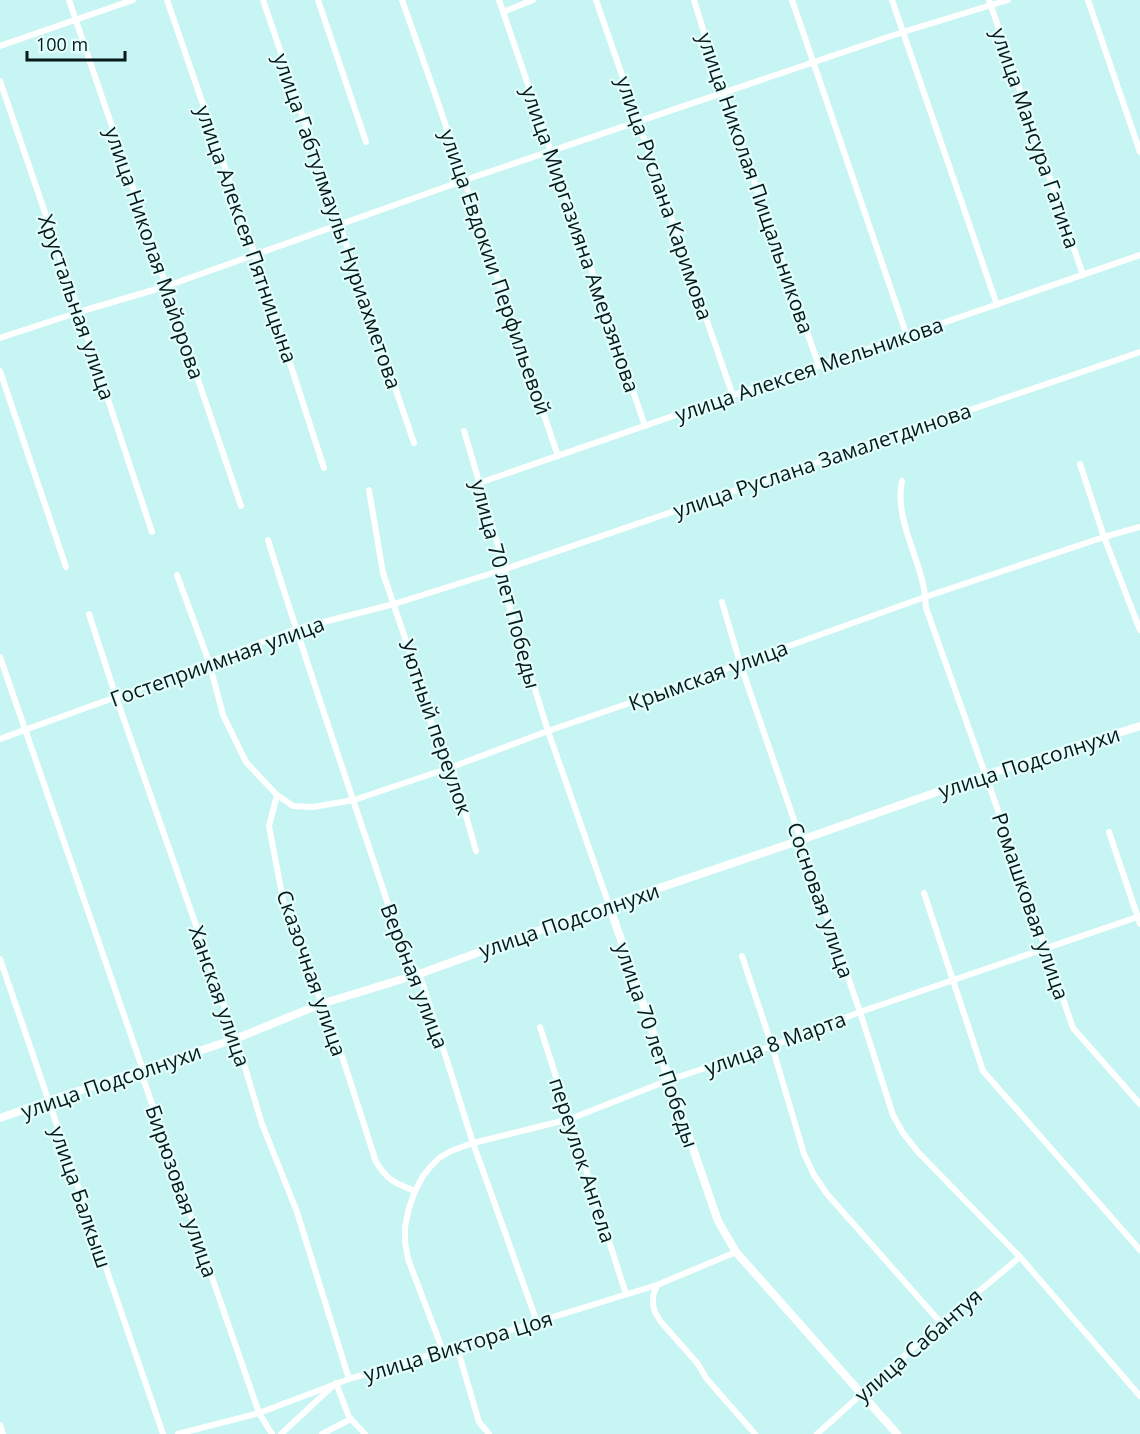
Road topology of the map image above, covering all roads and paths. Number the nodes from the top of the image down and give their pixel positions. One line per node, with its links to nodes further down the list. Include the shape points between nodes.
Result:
1 (69, 0): 17 (street, улица Николая Майорова)
2 (133, 0): 17 (street)
3 (168, 0): 29 (street, улица Алексея Пятницына)
4 (263, 0): 28 (street, улица Габтулмаулы Нуриахметова)
5 (318, 0): 24 (street)
6 (402, 0): 27 (street, улица Евдокии Перфильевой)
7 (499, 0): 16 (street, улица Миргазияна Амерзянова)
8 (534, 0): 16 (street)
9 (596, 0): 23 (street, улица Руслана Каримова)
10 (693, 0): 22 (street, улица Николая Пищальникова)
11 (792, 0): 20 (street)
12 (892, 0): 18 (street)
13 (1008, 0): 15 (street)
14 (1088, 0): 26 (street)
15 (990, 3): 18 (street); 31 (street, улица Мансура Гатина)
16 (503, 12): 25 (street, улица Миргазияна Амерзянова)
17 (76, 20): 19 (street); 32 (street, улица Николая Майорова)
18 (903, 32): 20 (street); 33 (street)
19 (0, 46)
20 (813, 62): 22 (street); 35 (street)
21 (0, 81): 34 (street, Хрустальная улица)
22 (723, 93): 23 (street); 38 (street, улица Николая Пищальникова)
23 (638, 122): 25 (street); 40 (street, улица Руслана Каримова)
24 (366, 142)
25 (552, 151): 27 (street); 41 (street, улица Миргазияна Амерзянова)
26 (1140, 152)
27 (465, 180): 28 (street); 44 (street, улица Евдокии Перфильевой)
28 (339, 225): 29 (street); 43 (street, улица Габтулмаулы Нуриахметова)
29 (255, 255): 32 (street); 46 (street, улица Алексея Пятницына)
30 (1140, 255): 31 (street, улица Алексея Мельникова)
31 (1083, 275): 33 (street, улица Алексея Мельникова)
32 (166, 286): 34 (street); 50 (street, улица Николая Майорова)
33 (997, 305): 35 (street, улица Алексея Мельникова)
34 (80, 312): 36 (street); 52 (street, Хрустальная улица)
35 (907, 336): 38 (street, улица Алексея Мельникова)
36 (0, 338)
37 (1140, 352): 56 (street, улица Руслана Замалетдинова)
38 (819, 366): 40 (street, улица Алексея Мельникова)
39 (0, 371): 55 (street)
40 (733, 396): 41 (street, улица Алексея Мельникова)
41 (645, 426): 44 (street, улица Алексея Мельникова)
42 (464, 431): 48 (street, улица 70 лет Победы)
43 (414, 443)
44 (558, 456): 48 (street, улица Алексея Мельникова)
45 (1080, 464): 53 (street)
46 (324, 468)
47 (902, 481): 58 (street, Ромашковая улица, via 901,504)
48 (479, 483): 56 (street, улица 70 лет Победы)
49 (369, 490): 60 (street, Уютный переулок, via 383,573)
50 (241, 506)
51 (1140, 527): 53 (street, Крымская улица)
52 (152, 532)
53 (1104, 537): 58 (street, Крымская улица); 63 (street)
54 (268, 540): 62 (street, Вербная улица)
55 (66, 567)
56 (505, 569): 60 (street, Гостеприимная улица); 70 (street, улица 70 лет Победы, via 510,610)
57 (177, 576): 65 (street)
58 (925, 597): 66 (street, Крымская улица); 73 (street, Ромашковая улица)
59 (722, 602): 66 (street, Сосновая улица)
60 (394, 604): 62 (street, Гостеприимная улица); 72 (street, Уютный переулок, via 432,726)
61 (89, 614): 67 (street, Ханская улица)
62 (296, 629): 65 (street, Гостеприимная улица); 75 (street, Вербная улица)
63 (1140, 630)
64 (0, 657): 69 (street, Бирюзовая улица)
65 (209, 662): 67 (street, Гостеприимная улица); 74 (street, via 223,715 246,762)
66 (740, 663): 70 (street, Крымская улица); 77 (street, Сосновая улица)
67 (116, 698): 69 (street, Гостеприимная улица); 90 (street, Ханская улица)
68 (1140, 726): 73 (street, улица Подсолнухи)
69 (25, 730): 71 (street, Гостеприимная улица); 92 (street, Бирюзовая улица)
70 (548, 731): 72 (street, Крымская улица); 80 (street, улица 70 лет Победы)
71 (0, 739)
72 (452, 767): 75 (street, Крымская улица); 78 (street, Уютный переулок)
73 (985, 775): 77 (street, улица Подсолнухи); 82 (street, Ромашковая улица)
74 (277, 795): 75 (street, Крымская улица, via 293,806); 87 (street, Сказочная улица, via 269,826 284,905)
75 (354, 800): 85 (street, Вербная улица, via 404,953)
76 (1109, 832): 81 (street)
77 (801, 840): 80 (street, улица Подсолнухи); 88 (street, Сосновая улица)
78 (476, 851)
79 (924, 893): 86 (street)
80 (609, 905): 85 (street, улица Подсолнухи); 93 (street, улица 70 лет Победы)
81 (1139, 919): 82 (street, улица 8 Марта)
82 (1046, 947): 86 (street, улица 8 Марта); 95 (street, Ромашковая улица, via 1073,1028)
83 (742, 956): 91 (street)
84 (0, 959): 94 (street, улица Балкыш)
85 (419, 974): 87 (street, улица Подсолнухи); 98 (street, Вербная улица)
86 (954, 980): 88 (street, улица 8 Марта); 100 (street, via 983,1071)
87 (321, 1004): 90 (street, улица Подсолнухи); 99 (street, Сказочная улица, via 376,1162 392,1181)
88 (860, 1012): 91 (street, улица 8 Марта); 102 (street, Сосновая улица, via 893,1115 903,1133)
89 (540, 1027): 97 (street, переулок Ангела)
90 (235, 1039): 92 (street, улица Подсолнухи); 109 (street, Ханская улица, via 262,1124 297,1212)
91 (772, 1046): 93 (street, улица 8 Марта); 106 (street, via 804,1154 814,1175)
92 (143, 1070): 94 (street, улица Подсолнухи); 113 (street, Бирюзовая улица)
93 (669, 1080): 97 (street, улица 8 Марта); 101 (street, улица 70 лет Победы, via 718,1221)
94 (48, 1101): 96 (street, улица Подсолнухи); 117 (street, улица Балкыш)
95 (1140, 1104)
96 (0, 1118)
97 (570, 1119): 98 (street, улица 8 Марта); 104 (street, переулок Ангела)
98 (473, 1143): 99 (street, улица 8 Марта, via 440,1158); 105 (street, Вербная улица)
99 (415, 1191): 108 (street, улица 8 Марта, via 405,1242)
100 (1140, 1250)
101 (736, 1252): 103 (street, улица Виктора Цоя); 111 (street, улица 70 лет Победы)
102 (1020, 1257): 106 (street, улица Сабантуя); 112 (street, Сосновая улица)
103 (657, 1285): 104 (street, улица Виктора Цоя); 124 (street, via 652,1305 661,1322)
104 (626, 1294): 105 (street, улица Виктора Цоя)
105 (537, 1322): 107 (street, улица Виктора Цоя)
106 (941, 1323): 111 (street, улица Сабантуя)
107 (457, 1347): 108 (street, улица Виктора Цоя); 123 (street, via 476,1412)
108 (443, 1352): 109 (street, улица Виктора Цоя)
109 (349, 1379): 110 (street, улица Виктора Цоя)
110 (336, 1383): 113 (street, улица Виктора Цоя); 114 (street); 120 (street)
111 (861, 1394): 125 (street, улица Сабантуя); 126 (street, улица 70 лет Победы)
112 (1140, 1396)
113 (259, 1413): 118 (street, улица Виктора Цоя); 119 (street, Бирюзовая улица)
114 (351, 1419): 121 (street); 122 (street)
115 (0, 1425): 116 (street)
116 (3, 1434)
117 (163, 1434)
118 (178, 1434)
119 (272, 1434)
120 (281, 1434)
121 (322, 1434)
122 (365, 1434)
123 (489, 1434)
124 (755, 1434)
125 (817, 1434)
126 (897, 1434)

